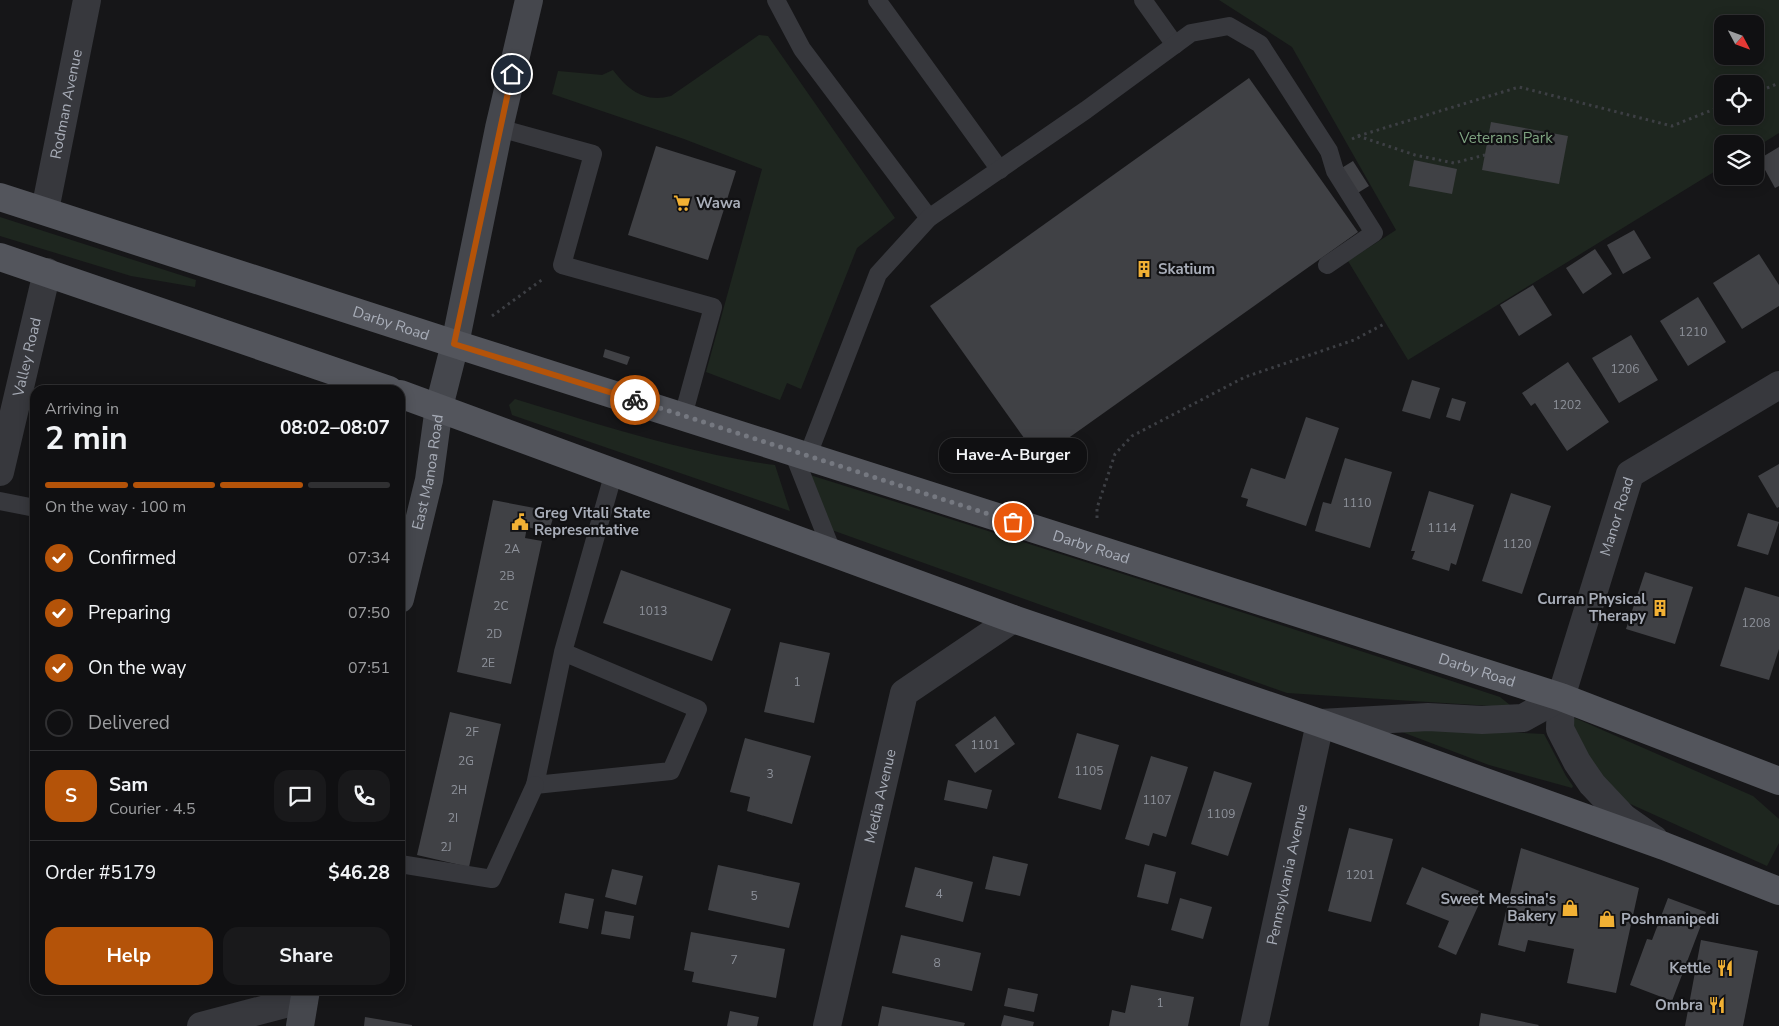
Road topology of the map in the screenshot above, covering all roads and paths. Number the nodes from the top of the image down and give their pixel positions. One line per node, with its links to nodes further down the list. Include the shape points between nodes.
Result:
1 (87, 0): 16 (street, Rodman Avenue)
2 (529, 0): 10 (main road, East Manoa Road)
3 (776, 0): 17 (lane, via 802,49)
4 (877, 0): 14 (lane)
5 (1143, 0): 6 (lane)
6 (1175, 45): 12 (lane, via 1191,33 1228,26 1260,44); 14 (lane)
7 (1779, 83): 8 (path)
8 (1764, 89)
9 (1714, 109): 11 (path, via 1672,126 1519,87)
10 (499, 128): 19 (lane, via 593,154); 23 (main road, East Manoa Road)
11 (1358, 136): 12 (path); 13 (path, via 1415,156 1454,163)
12 (1329, 151): 20 (lane, via 1335,171 1374,233)
13 (1485, 154)
14 (1000, 170): 17 (lane)
15 (0, 197): 16 (main road, Darby Road)
16 (44, 210): 23 (main road, Darby Road)
17 (929, 218): 29 (lane, via 878,274)
18 (0, 257): 21 (main road)
19 (562, 265): 23 (path); 28 (lane, via 713,307)
20 (1327, 265)
21 (46, 272): 24 (main road); 30 (street, Valley Road)
22 (1384, 324): 34 (path, via 1354,340 1245,377 1132,436 1115,454 1098,508)
23 (454, 344): 27 (main road, East Manoa Road); 28 (main road, Darby Road)
24 (374, 385)
25 (1779, 386): 39 (street, Manor Road, via 1630,474)
26 (405, 396): 27 (main road)
27 (439, 407): 31 (main road); 36 (main road, East Manoa Road, via 429,480)
28 (683, 416): 29 (main road, Darby Road)
29 (800, 452): 34 (main road, Darby Road); 35 (lane)
30 (0, 472)
31 (614, 472): 35 (main road); 38 (lane)
32 (0, 501): 33 (lane)
33 (30, 507)
34 (1095, 548): 39 (main road, Darby Road)
35 (832, 550): 37 (main road)
36 (405, 573)
37 (1013, 619): 40 (main road); 50 (street, Media Avenue, via 904,693)
38 (563, 652): 42 (lane); 42 (lane, via 698,709 671,771)
39 (1561, 697): 40 (street, via 1523,718 1428,717); 41 (main road, Darby Road); 43 (street, Manor Road, via 1560,729 1592,784 1624,818)
40 (1320, 723): 43 (main road); 51 (street, Pennsylvania Avenue)
41 (1779, 782)
42 (536, 785): 44 (lane, via 492,879)
43 (1664, 846): 45 (main road)
44 (405, 865)
45 (1779, 891)
46 (302, 995): 48 (street)
47 (305, 995): 49 (main road)
48 (201, 1026)
49 (300, 1026)
50 (827, 1026)
51 (1254, 1026)

